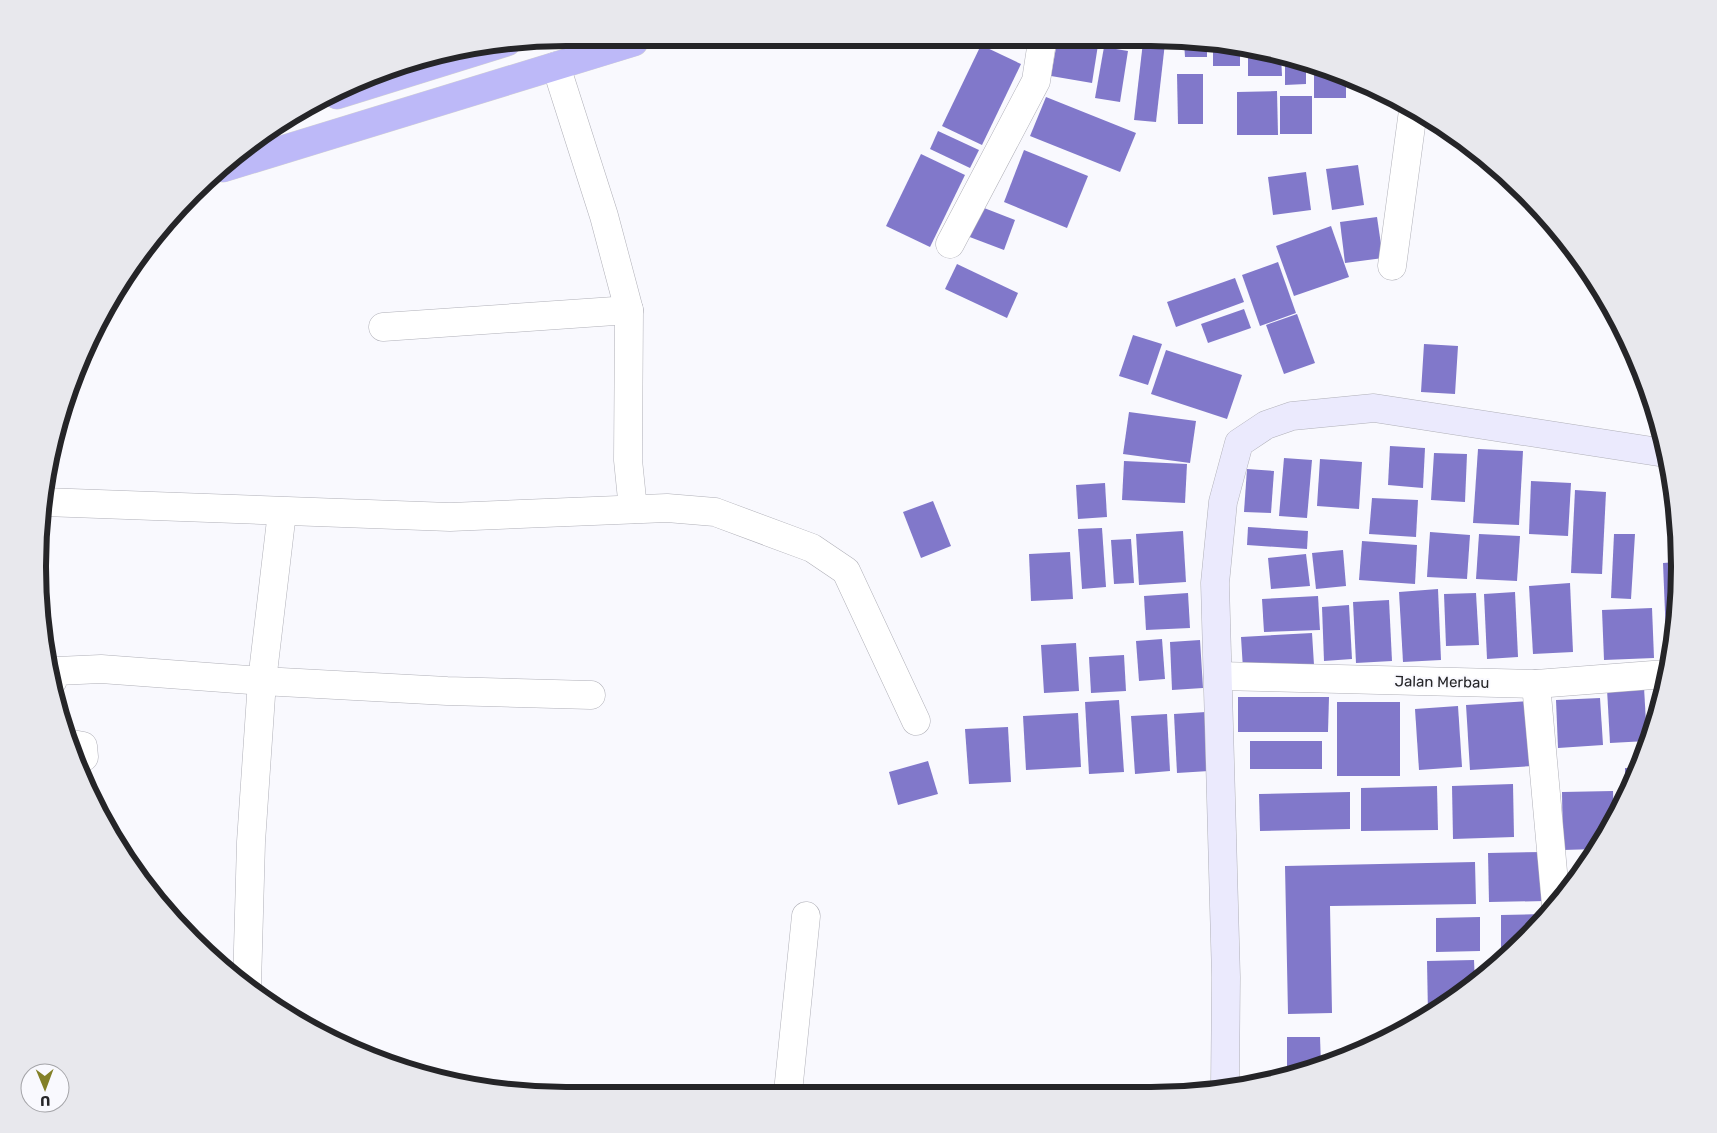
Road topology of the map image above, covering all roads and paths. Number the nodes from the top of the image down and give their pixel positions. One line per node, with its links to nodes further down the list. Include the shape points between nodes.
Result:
1 (621, 46): 4 (highway)
2 (1041, 46): 8 (street, via 1036,81)
3 (450, 60): 5 (highway)
4 (556, 66): 7 (highway); 10 (street, via 604,216)
5 (376, 82)
6 (1412, 117): 9 (street)
7 (238, 163)
8 (950, 244)
9 (1392, 266)
10 (629, 310): 11 (street); 14 (street, via 628,460)
11 (383, 326)
12 (1658, 452): 18 (street, via 1374,408 1292,416 1266,425 1239,443 1223,502 1215,583)
13 (51, 502): 15 (street)
14 (633, 509): 15 (street, via 450,517); 22 (street, via 715,512 812,548 846,571)
15 (282, 512): 19 (street)
16 (57, 671): 19 (street, via 87,669)
17 (1659, 675): 20 (street, Jalan Merbau)
18 (1218, 676): 20 (street, Jalan Merbau); 26 (street, via 1226,977)
19 (262, 682): 21 (street); 25 (street, via 251,842)
20 (1536, 684): 23 (street)
21 (591, 695)
22 (916, 721)
23 (1555, 893)
24 (806, 916): 27 (street)
25 (247, 977)
26 (1224, 1081)
27 (789, 1087)

